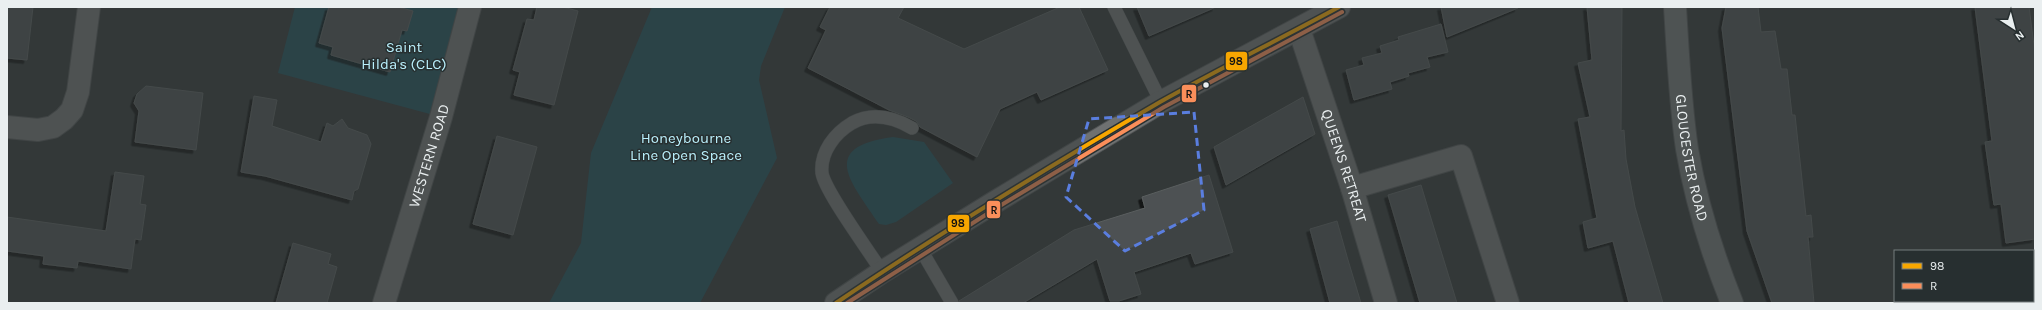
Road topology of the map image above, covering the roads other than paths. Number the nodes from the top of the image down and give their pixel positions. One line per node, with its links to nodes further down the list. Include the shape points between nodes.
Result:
1 (89, 7): 8 (street, via 78,92 72,110 53,127 38,130)
2 (470, 7): 13 (street, WESTERN ROAD, via 441,117)
3 (1114, 7): 7 (lane)
4 (1339, 7): 6 (street)
5 (1675, 7): 18 (main road, GLOUCESTER ROAD, via 1687,149 1705,228)
6 (1298, 29): 7 (street); 10 (street, QUEENS RETREAT)
7 (1161, 102): 11 (street)
8 (7, 127)
9 (912, 128): 12 (lane, via 885,117 870,117 856,121 843,128 833,139 823,161 822,174 830,190)
10 (1352, 188): 16 (street, QUEENS RETREAT); 17 (street, via 1461,156)
11 (920, 248): 12 (street); 15 (lane)
12 (882, 272): 14 (street)
13 (384, 303)
14 (836, 303)
15 (952, 303)
16 (1386, 303)
17 (1508, 303)
18 (1732, 303)

